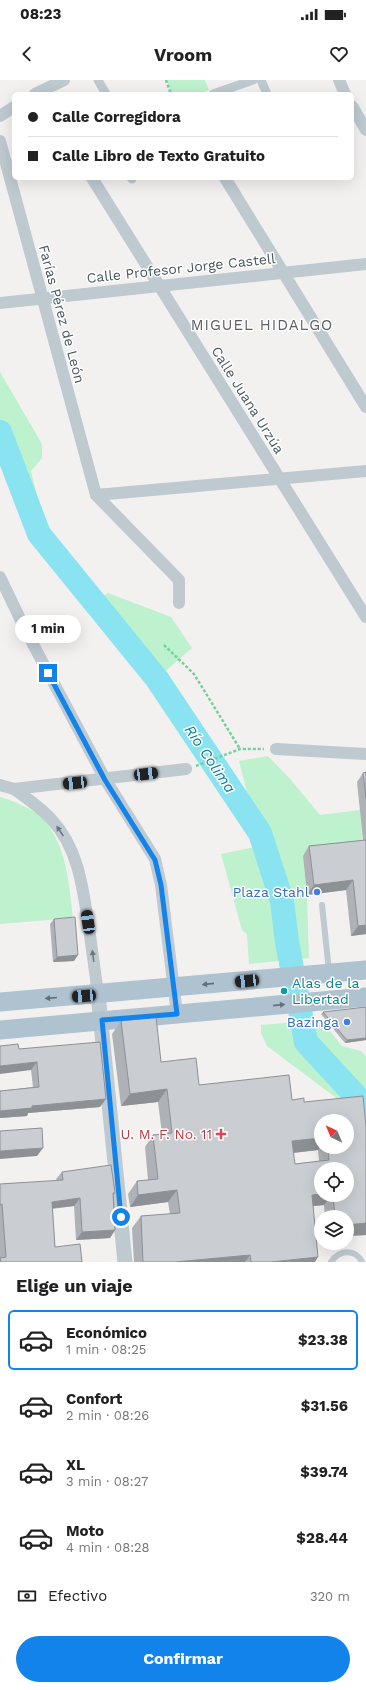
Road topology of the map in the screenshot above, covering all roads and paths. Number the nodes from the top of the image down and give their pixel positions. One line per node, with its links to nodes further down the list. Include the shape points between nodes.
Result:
1 (64, 80): 7 (street)
2 (98, 80): 8 (street)
3 (166, 80): 9 (path)
4 (253, 80): 10 (street)
5 (261, 80): 11 (street)
6 (339, 80): 12 (street)
7 (39, 92)
8 (105, 92)
9 (170, 92)
10 (219, 92)
11 (266, 92)
12 (344, 92)
13 (12, 108): 15 (street)
14 (354, 109): 16 (street)
15 (0, 116)
16 (366, 130)
17 (0, 142): 23 (street, Farías Pérez de León)
18 (93, 180): 22 (street, Calle Juana Urzúa)
19 (226, 180): 21 (street)
20 (366, 264): 21 (street, Calle Profesor Jorge Castell)
21 (283, 272): 22 (street, Calle Profesor Jorge Castell); 25 (street)
22 (158, 285): 23 (street, Calle Profesor Jorge Castell); 27 (street, Calle Juana Urzúa)
23 (42, 298): 24 (street, Calle Profesor Jorge Castell); 28 (street, Farías Pérez de León)
24 (0, 303)
25 (366, 407)
26 (366, 471): 27 (street)
27 (279, 479): 28 (street); 31 (street, Calle Juana Urzúa)
28 (96, 495): 30 (street, via 179,580)
29 (0, 577): 37 (street)
30 (179, 603)
31 (366, 617)
32 (164, 645): 33 (path, via 194,674)
33 (240, 749): 34 (path); 36 (path)
34 (276, 749): 35 (street)
35 (366, 754)
36 (186, 769): 37 (street)
37 (105, 780): 39 (street); 43 (street, via 155,860 161,885)
38 (0, 785): 39 (street)
39 (14, 789): 44 (street, one-way to 39, via 82,879 73,856 52,820)
40 (322, 905): 42 (lane)
41 (366, 970): 42 (main road)
42 (321, 974): 43 (main road, one-way to 43)
43 (175, 988): 44 (main road); 47 (street)
44 (98, 994): 46 (main road, one-way to 46); 48 (street)
45 (366, 997): 47 (main road, one-way to 45)
46 (0, 1002)
47 (177, 1014): 48 (main road)
48 (102, 1020): 49 (main road); 50 (street)
49 (0, 1030)
50 (125, 1262)
51 (331, 1262): 52 (lane, via 336,1256 346,1252 355,1254)
52 (362, 1262)

